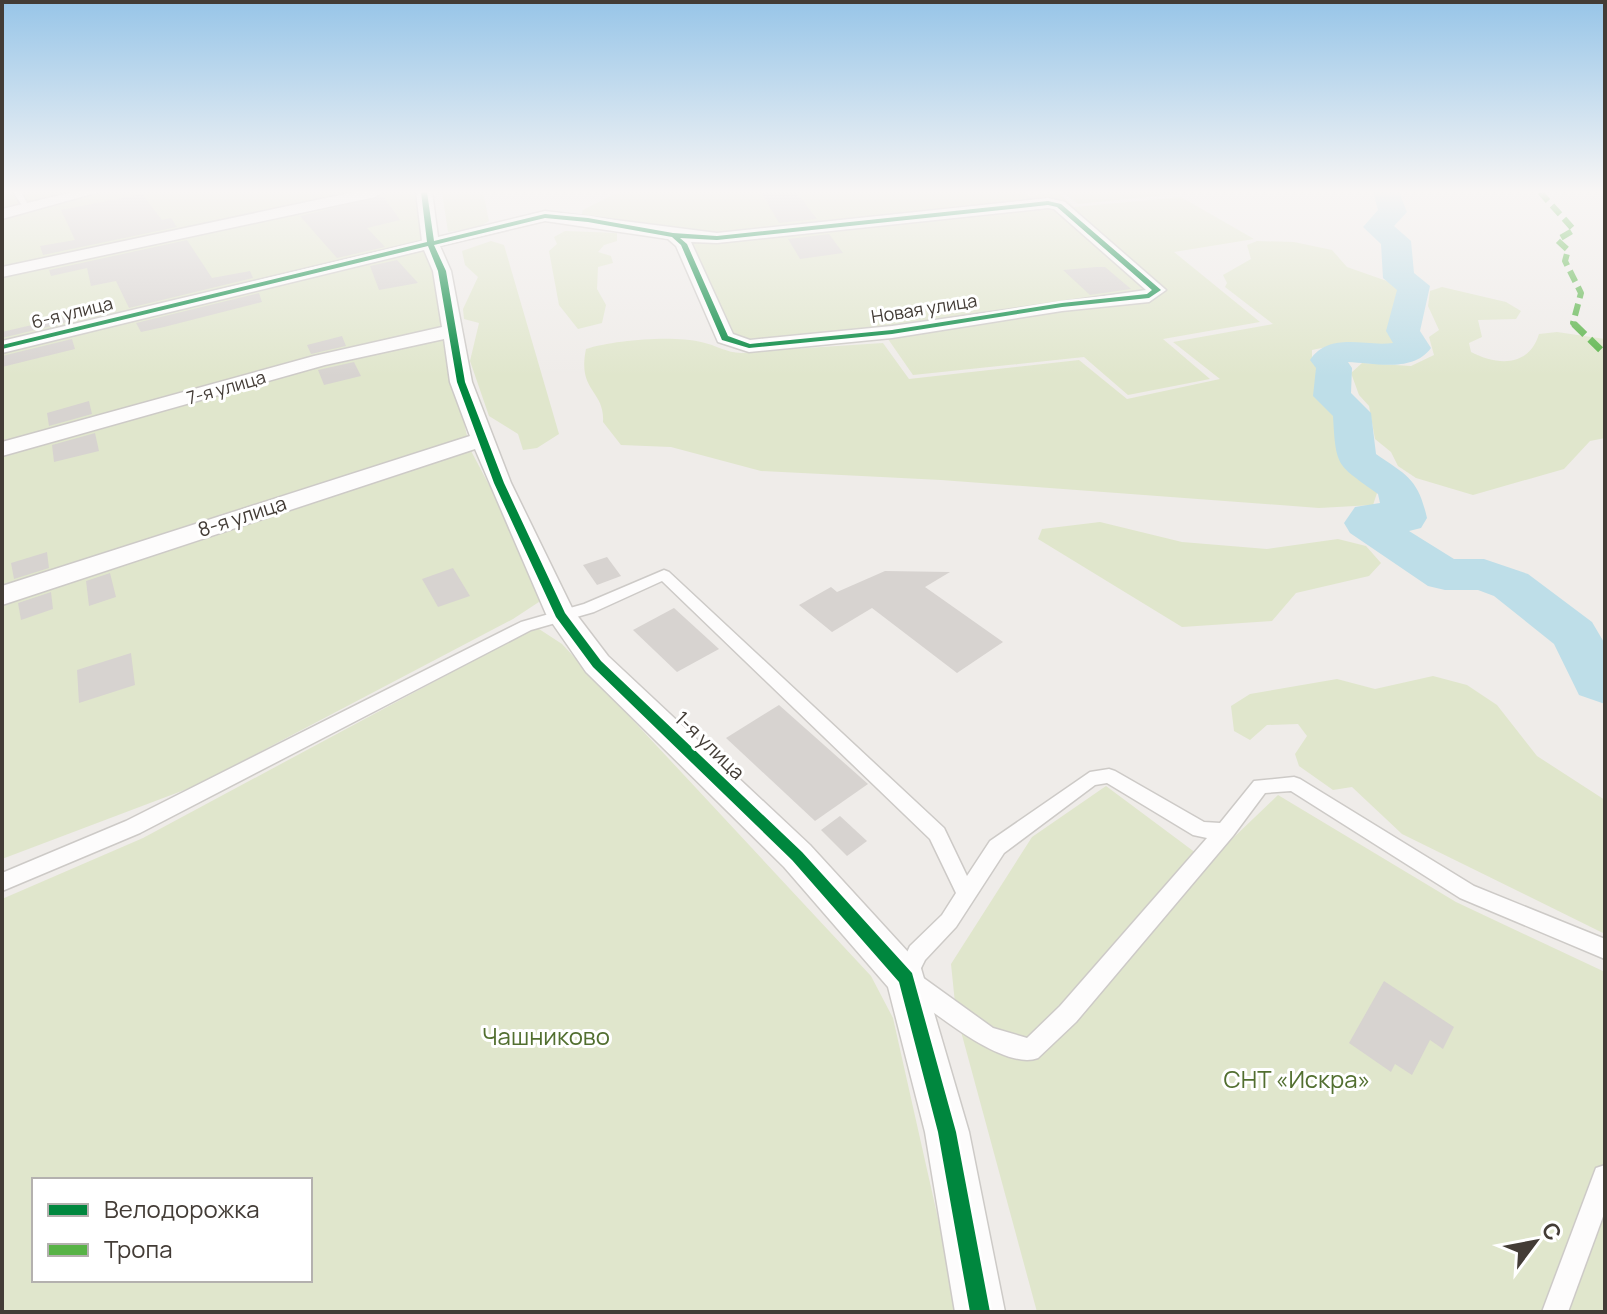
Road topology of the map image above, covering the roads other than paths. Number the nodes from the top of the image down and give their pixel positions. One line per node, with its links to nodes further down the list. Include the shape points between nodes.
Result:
1 (89, 253): 6 (street)
2 (400, 253): 8 (street, 6-я улица)
3 (434, 253): 7 (street, 1-я улица)
4 (688, 253): 5 (street, Новая улица, via 725,338 749,346 892,332 1149,296 1157,290)
5 (1115, 253)
6 (2, 272)
7 (451, 331): 9 (street, 1-я улица, via 461,382); 10 (street, 7-я улица, via 321,360)
8 (2, 347)
9 (483, 439): 11 (street, 8-я улица); 12 (street, 1-я улица)
10 (2, 449)
11 (2, 596)
12 (560, 614): 14 (lane, via 526,626 133,827); 15 (lane, via 589,608 664,575 937,834); 17 (street, 1-я улица, via 597,664 797,856)
13 (1226, 830): 15 (lane, via 1200,829 1109,776 1090,779 997,847); 16 (lane, via 1260,786 1294,784 1467,892); 17 (lane, via 1068,1014 1030,1050 987,1037)
14 (2, 882)
15 (966, 894): 17 (lane, via 949,921 917,953)
16 (1605, 949)
17 (906, 978): 19 (street, 1-я улица, via 947,1132)
18 (1605, 1177): 20 (lane)
19 (980, 1312)
20 (1555, 1312)

